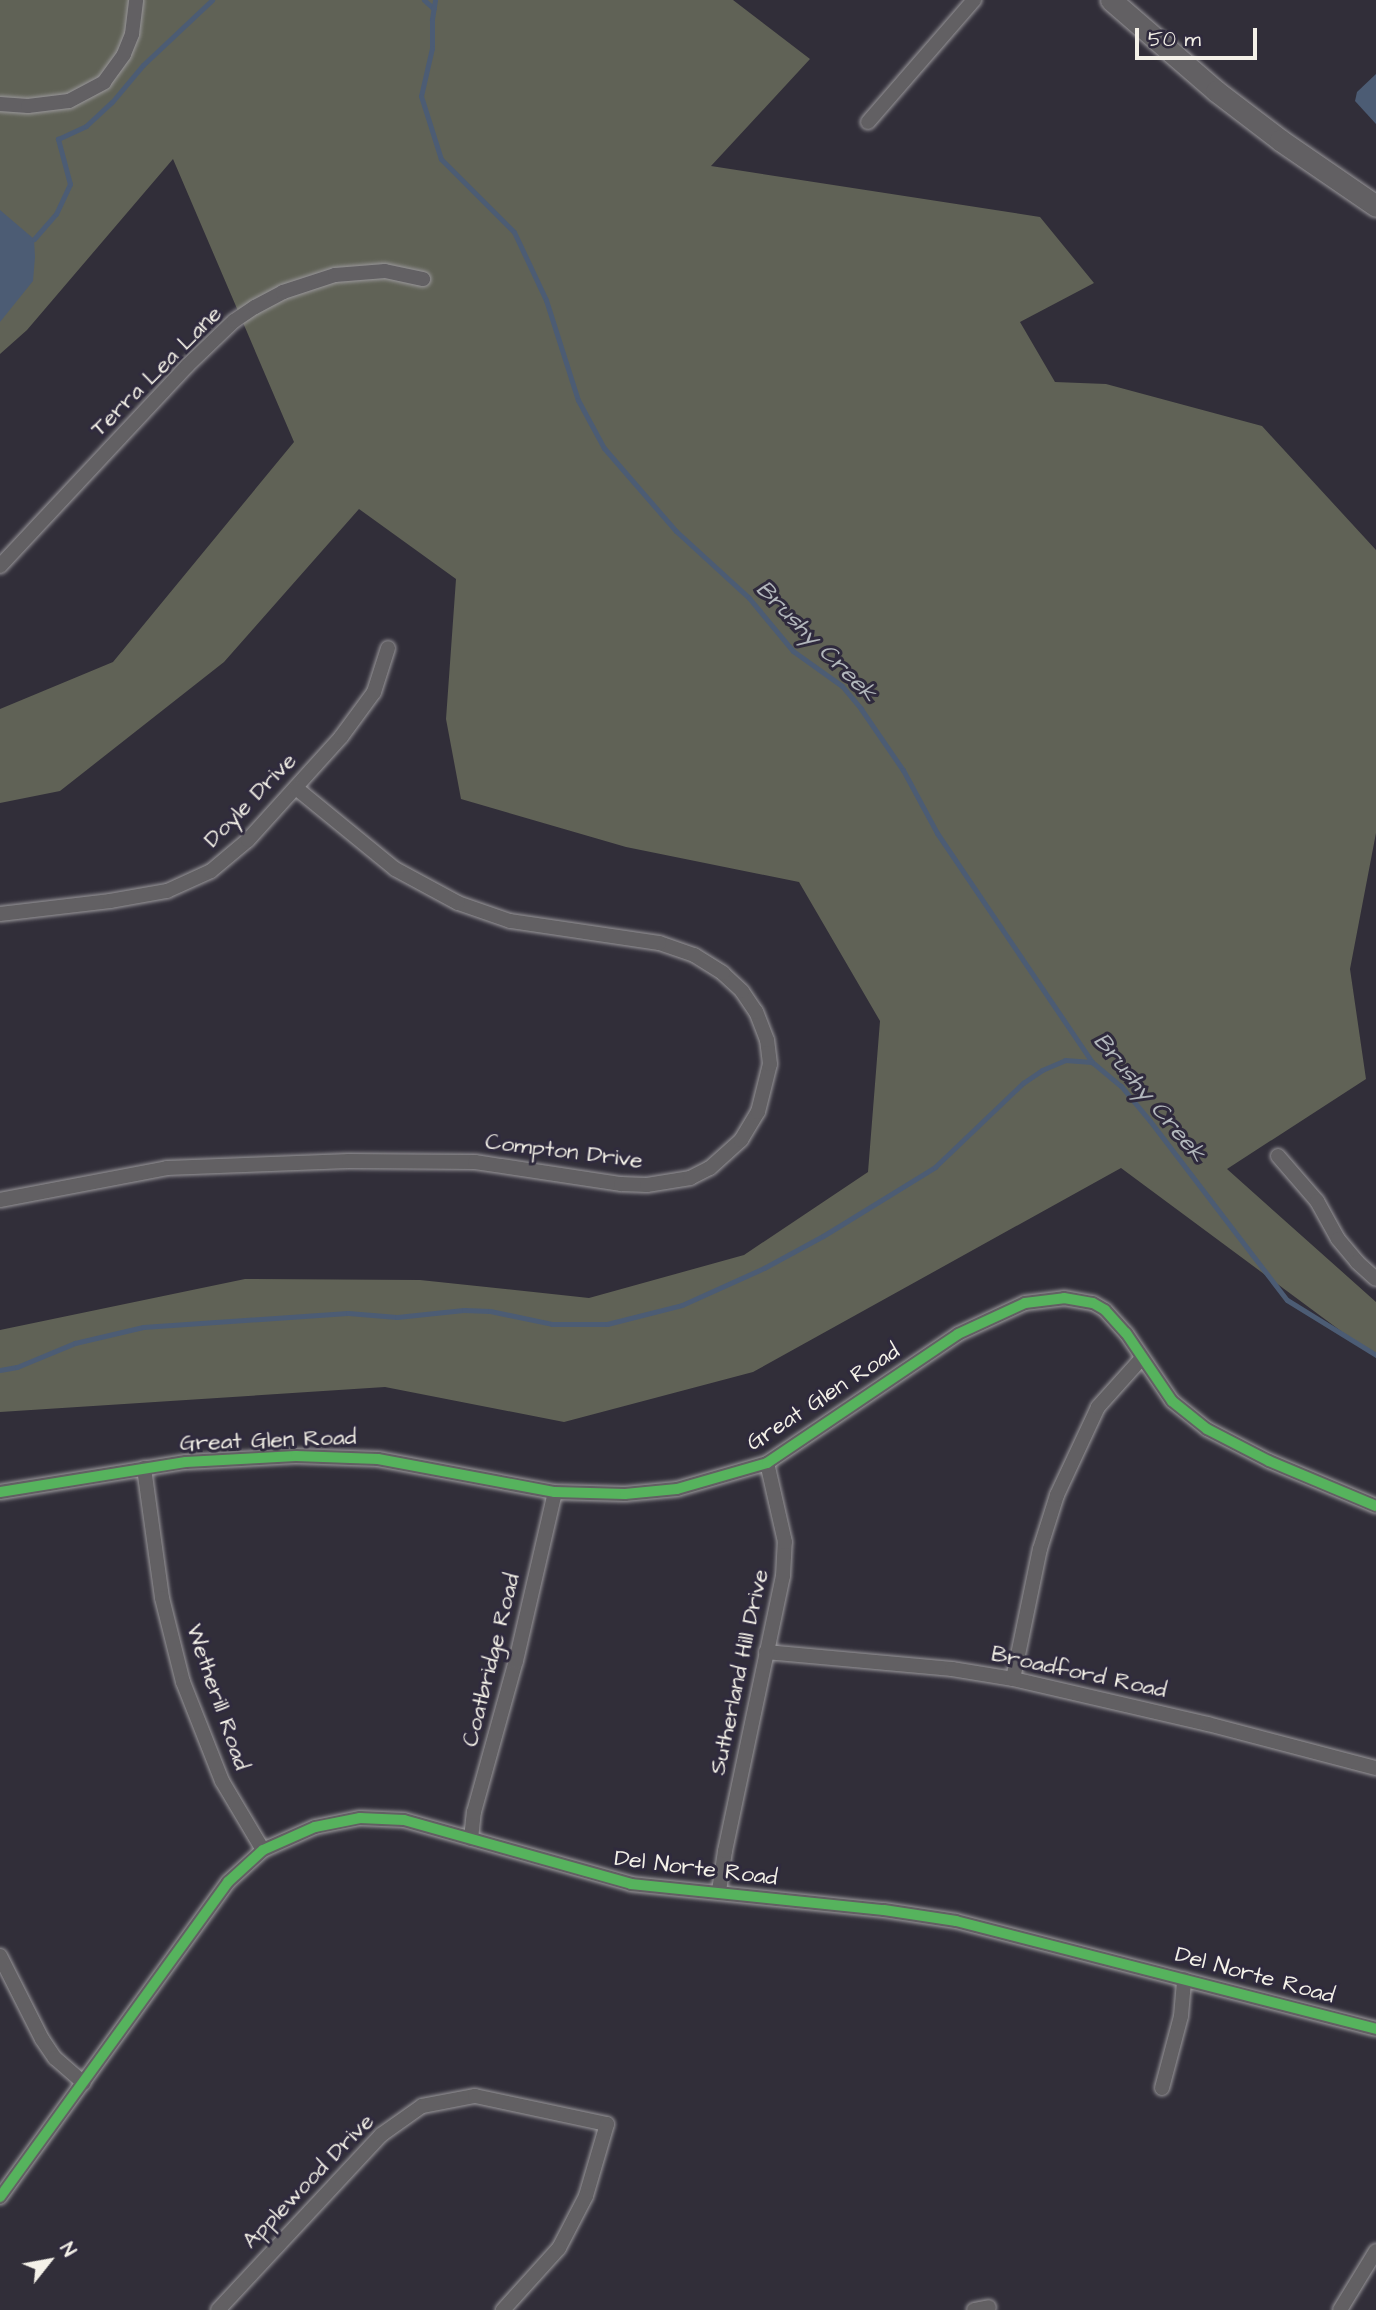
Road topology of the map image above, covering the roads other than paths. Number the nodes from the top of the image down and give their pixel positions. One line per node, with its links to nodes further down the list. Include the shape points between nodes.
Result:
1 (136, 0): 4 (street, via 132,34 104,82 69,101 37,106)
2 (974, 0): 5 (street)
3 (1111, 0): 6 (main road, via 1225,98)
4 (0, 104)
5 (869, 122)
6 (1376, 206)
7 (423, 279): 8 (street, Terra Lea Lane, via 385,271 335,275 283,292 234,321)
8 (0, 566)
9 (388, 648): 10 (street, Doyle Drive, via 374,692)
10 (296, 788): 11 (street, Doyle Drive, via 229,858 184,885 110,901); 13 (street, Compton Drive, via 395,869 458,903 510,920 659,943 694,955 723,972 756,1012 768,1052 766,1089 741,1140 717,1164 690,1178 647,1185 475,1162 349,1161 167,1168)
11 (0, 914)
12 (1278, 1156): 14 (street, via 1317,1201 1351,1254)
13 (0, 1200)
14 (1376, 1279)
15 (1141, 1359): 16 (street, Great Glen Road, via 1117,1322 1093,1303 1064,1298 1025,1303 957,1334); 20 (street, Great Glen Road, via 1172,1401 1207,1429); 22 (street, via 1098,1407 1057,1495 1040,1549)
16 (766, 1463): 19 (street, Great Glen Road, via 658,1492); 21 (street, Sutherland Hill Drive, via 782,1519 786,1555)
17 (144, 1468): 18 (street, Great Glen Road); 19 (street, Great Glen Road, via 212,1460 352,1456); 25 (street, Wetherill Road, via 162,1598 184,1682 222,1781)
18 (0, 1492)
19 (555, 1492): 24 (street, Coatbridge Road)
20 (1376, 1506)
21 (766, 1652): 22 (street, Broadford Road, via 952,1668); 26 (street, Sutherland Hill Drive)
22 (1013, 1679): 23 (street, Broadford Road)
23 (1376, 1768)
24 (471, 1839): 25 (street, Del Norte Road, via 404,1820 360,1818 315,1827); 26 (street, Del Norte Road, via 631,1884)
25 (263, 1850): 30 (street, Del Norte Road, via 228,1882)
26 (719, 1891): 28 (street, Del Norte Road, via 956,1920)
27 (0, 1956): 30 (street, via 55,2059)
28 (1184, 1979): 29 (street, Del Norte Road); 31 (street, via 1181,2016)
29 (1376, 2029)
30 (85, 2083): 32 (street, Del Norte Road)
31 (1162, 2088)
32 (0, 2197)
33 (1376, 2251): 38 (street)
34 (989, 2307): 37 (street)
35 (218, 2310): 36 (street, Applewood Drive, via 381,2135 422,2106 475,2096 607,2124 586,2196 559,2248)
36 (503, 2310)
37 (974, 2310)
38 (1340, 2310)

